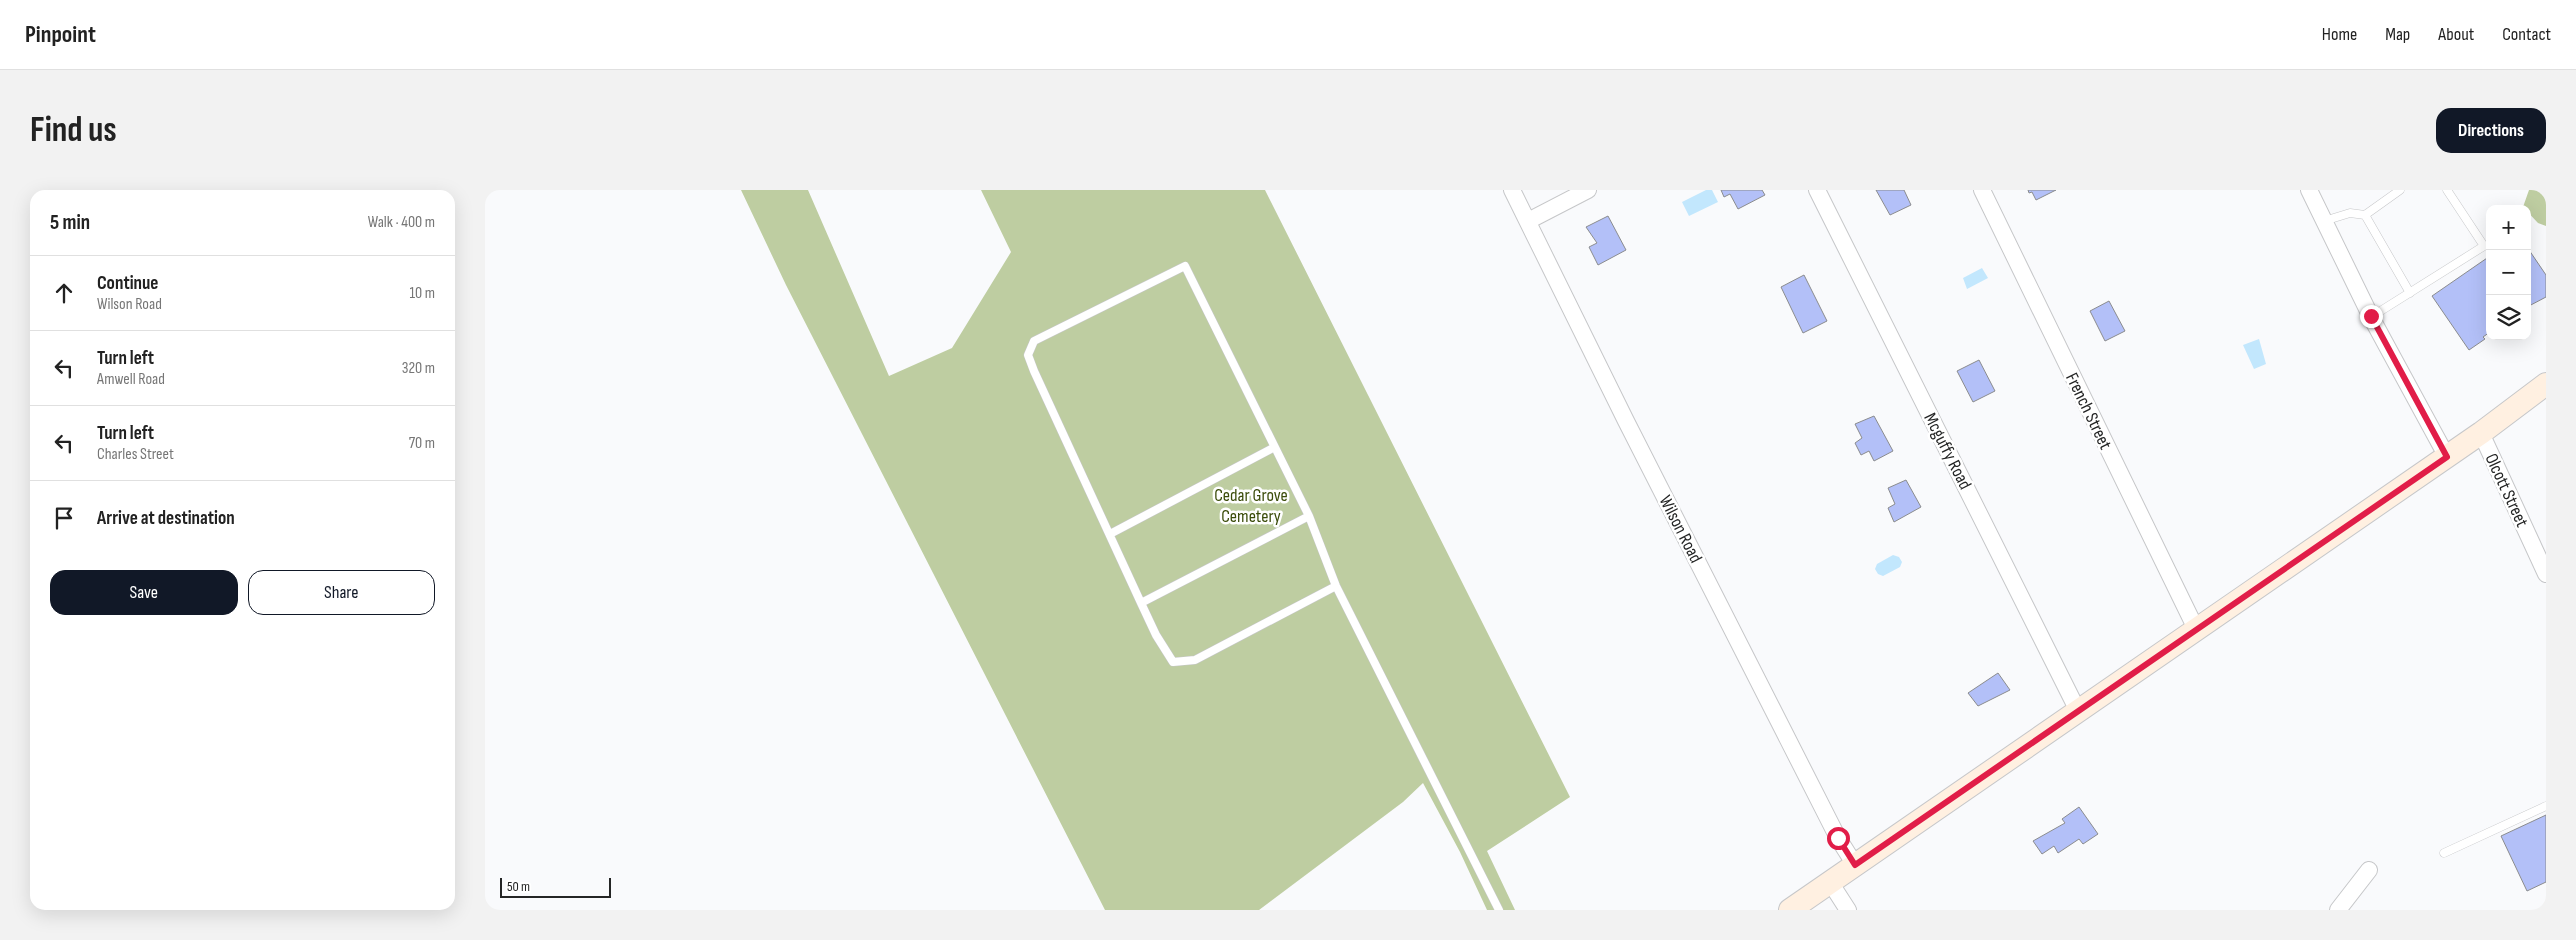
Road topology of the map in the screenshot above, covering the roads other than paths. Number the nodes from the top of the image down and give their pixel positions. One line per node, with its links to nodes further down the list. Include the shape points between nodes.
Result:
1 (1512, 190): 9 (street, Wilson Road)
2 (1588, 190): 9 (street)
3 (1817, 190): 23 (street, Mcguffy Road)
4 (1982, 190): 22 (street, French Street)
5 (2309, 190): 10 (street)
6 (2400, 190): 8 (lane)
7 (2447, 190): 11 (lane, via 2484,246)
8 (2365, 215): 10 (lane, via 2350,213); 11 (lane)
9 (1528, 221): 26 (street, Wilson Road, via 1635,439 1838,838)
10 (2324, 221): 12 (street)
11 (2410, 293): 12 (lane)
12 (2371, 316): 16 (street)
13 (2546, 384): 14 (main road)
14 (2481, 433): 16 (main road); 19 (street, Olcott Street)
15 (1273, 448): 17 (lane); 18 (lane); 18 (lane, via 1185,266 1034,341 1028,355 1034,371)
16 (2447, 457): 22 (main road)
17 (1309, 516): 20 (lane); 21 (lane)
18 (1110, 534): 21 (lane)
19 (2546, 574)
20 (1336, 586): 21 (lane, via 1195,660 1173,662); 29 (lane)
21 (1141, 603)
22 (2197, 631): 23 (main road)
23 (2079, 712): 26 (main road)
24 (2546, 806): 25 (lane)
25 (2444, 853)
26 (1855, 865): 28 (main road)
27 (2369, 870): 32 (street)
28 (1830, 882): 30 (main road); 31 (street)
29 (1499, 910)
30 (1790, 910)
31 (1848, 910)
32 (2338, 910)

